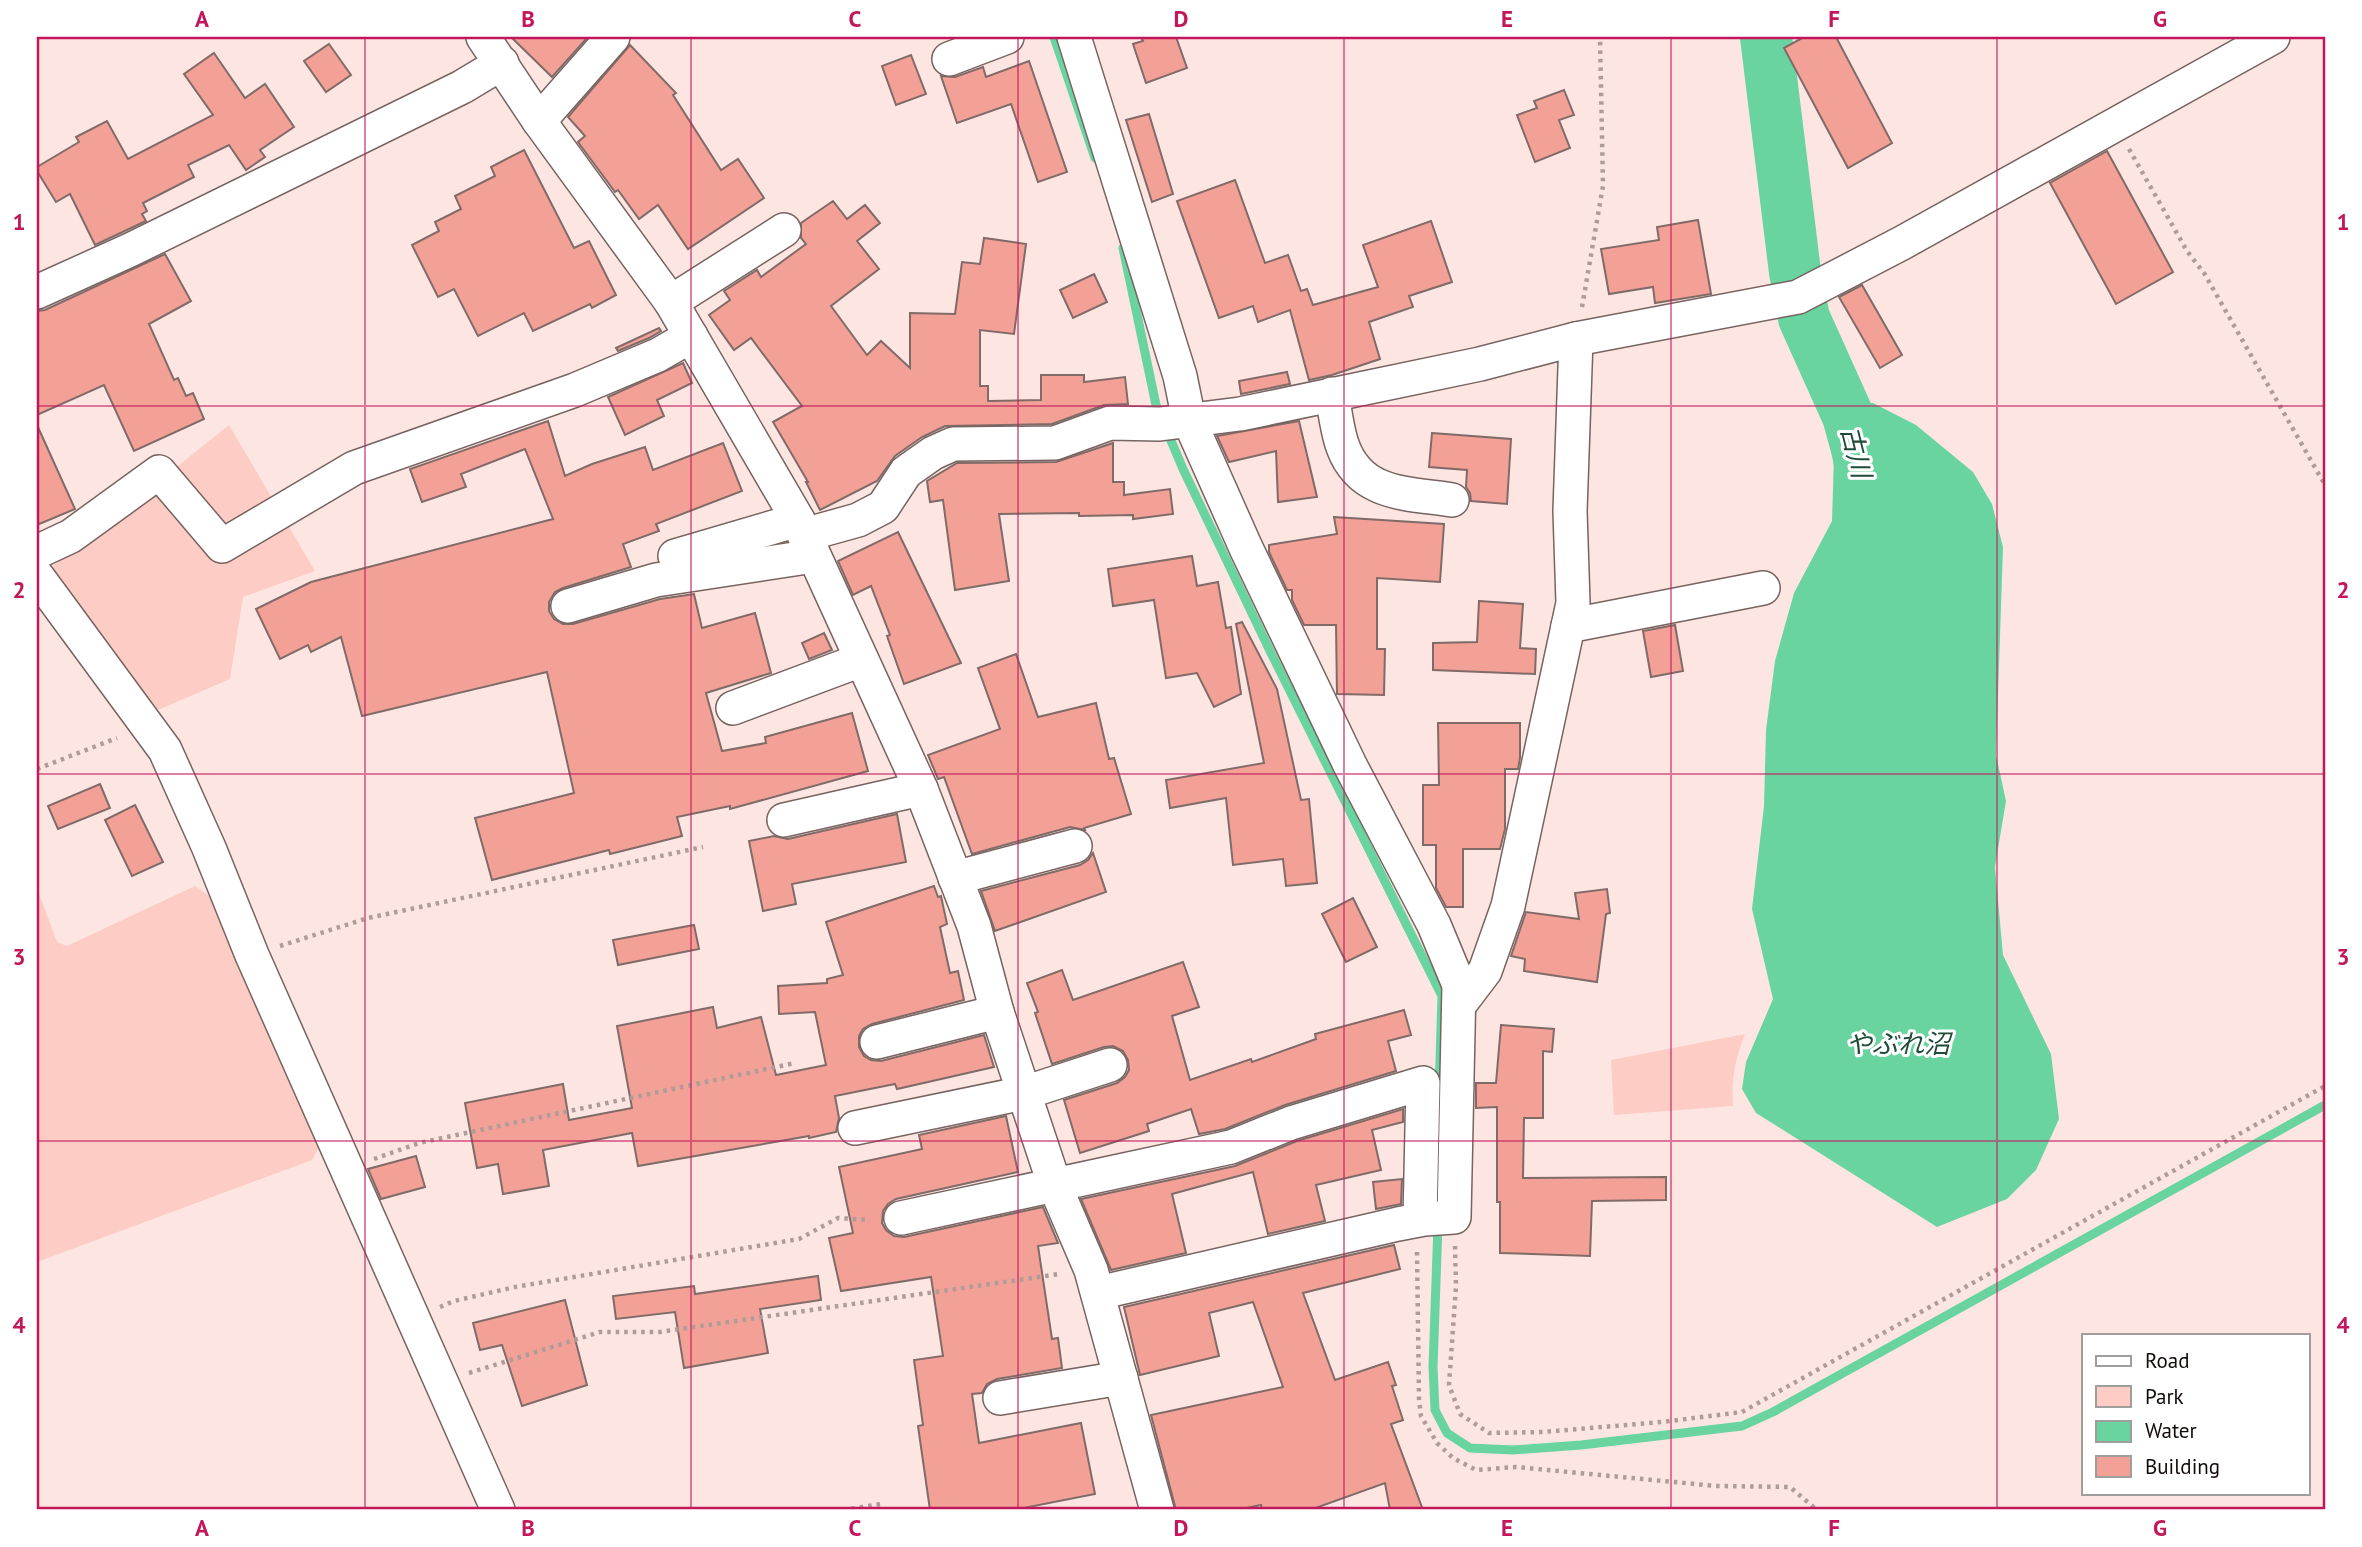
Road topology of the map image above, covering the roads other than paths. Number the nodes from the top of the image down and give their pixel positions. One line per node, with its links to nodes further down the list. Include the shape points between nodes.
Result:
1 (483, 37): 7 (street)
2 (613, 37): 8 (street)
3 (1007, 37): 6 (street)
4 (1073, 37): 15 (street, via 1180,376)
5 (2273, 37): 13 (street, via 1798,298)
6 (948, 59)
7 (502, 63): 8 (street); 10 (street, via 462,87)
8 (539, 121): 11 (street)
9 (784, 230): 11 (street)
10 (37, 292)
11 (671, 302): 12 (street)
12 (691, 336): 17 (street); 18 (street, via 575,390 354,468 222,547 159,472 71,536)
13 (1576, 339): 14 (street); 23 (street, via 1570,511 1573,603)
14 (1332, 394): 15 (street, via 1240,414); 16 (street, via 1343,447 1358,474 1380,489)
15 (1175, 422): 17 (street, via 1110,423 1055,443 953,444 906,472 883,507 859,520); 30 (street, via 1246,548 1344,753 1434,925 1459,985)
16 (1452, 500)
17 (805, 537): 19 (street); 22 (street); 24 (street)
18 (37, 552)
19 (675, 556)
20 (37, 576): 42 (street, via 165,750)
21 (1763, 588): 23 (street)
22 (568, 606)
23 (1568, 626): 30 (street, via 1508,906 1485,971)
24 (861, 660): 25 (street); 26 (street)
25 (733, 708)
26 (921, 789): 27 (street); 29 (street)
27 (784, 820)
28 (1075, 846): 29 (street)
29 (955, 878): 31 (street, via 974,926)
30 (1460, 1004): 38 (street)
31 (997, 1012): 32 (street); 34 (street)
32 (877, 1042)
33 (1110, 1065): 34 (street)
34 (1024, 1093): 35 (street); 36 (street)
35 (855, 1128)
36 (1055, 1186): 37 (street); 38 (street, via 1231,1147 1291,1123 1423,1083); 39 (street)
37 (901, 1218)
38 (1432, 1218): 39 (street)
39 (1095, 1282): 40 (street)
40 (1121, 1378): 41 (street); 43 (street)
41 (1000, 1398)
42 (498, 1510)
43 (1157, 1510)

